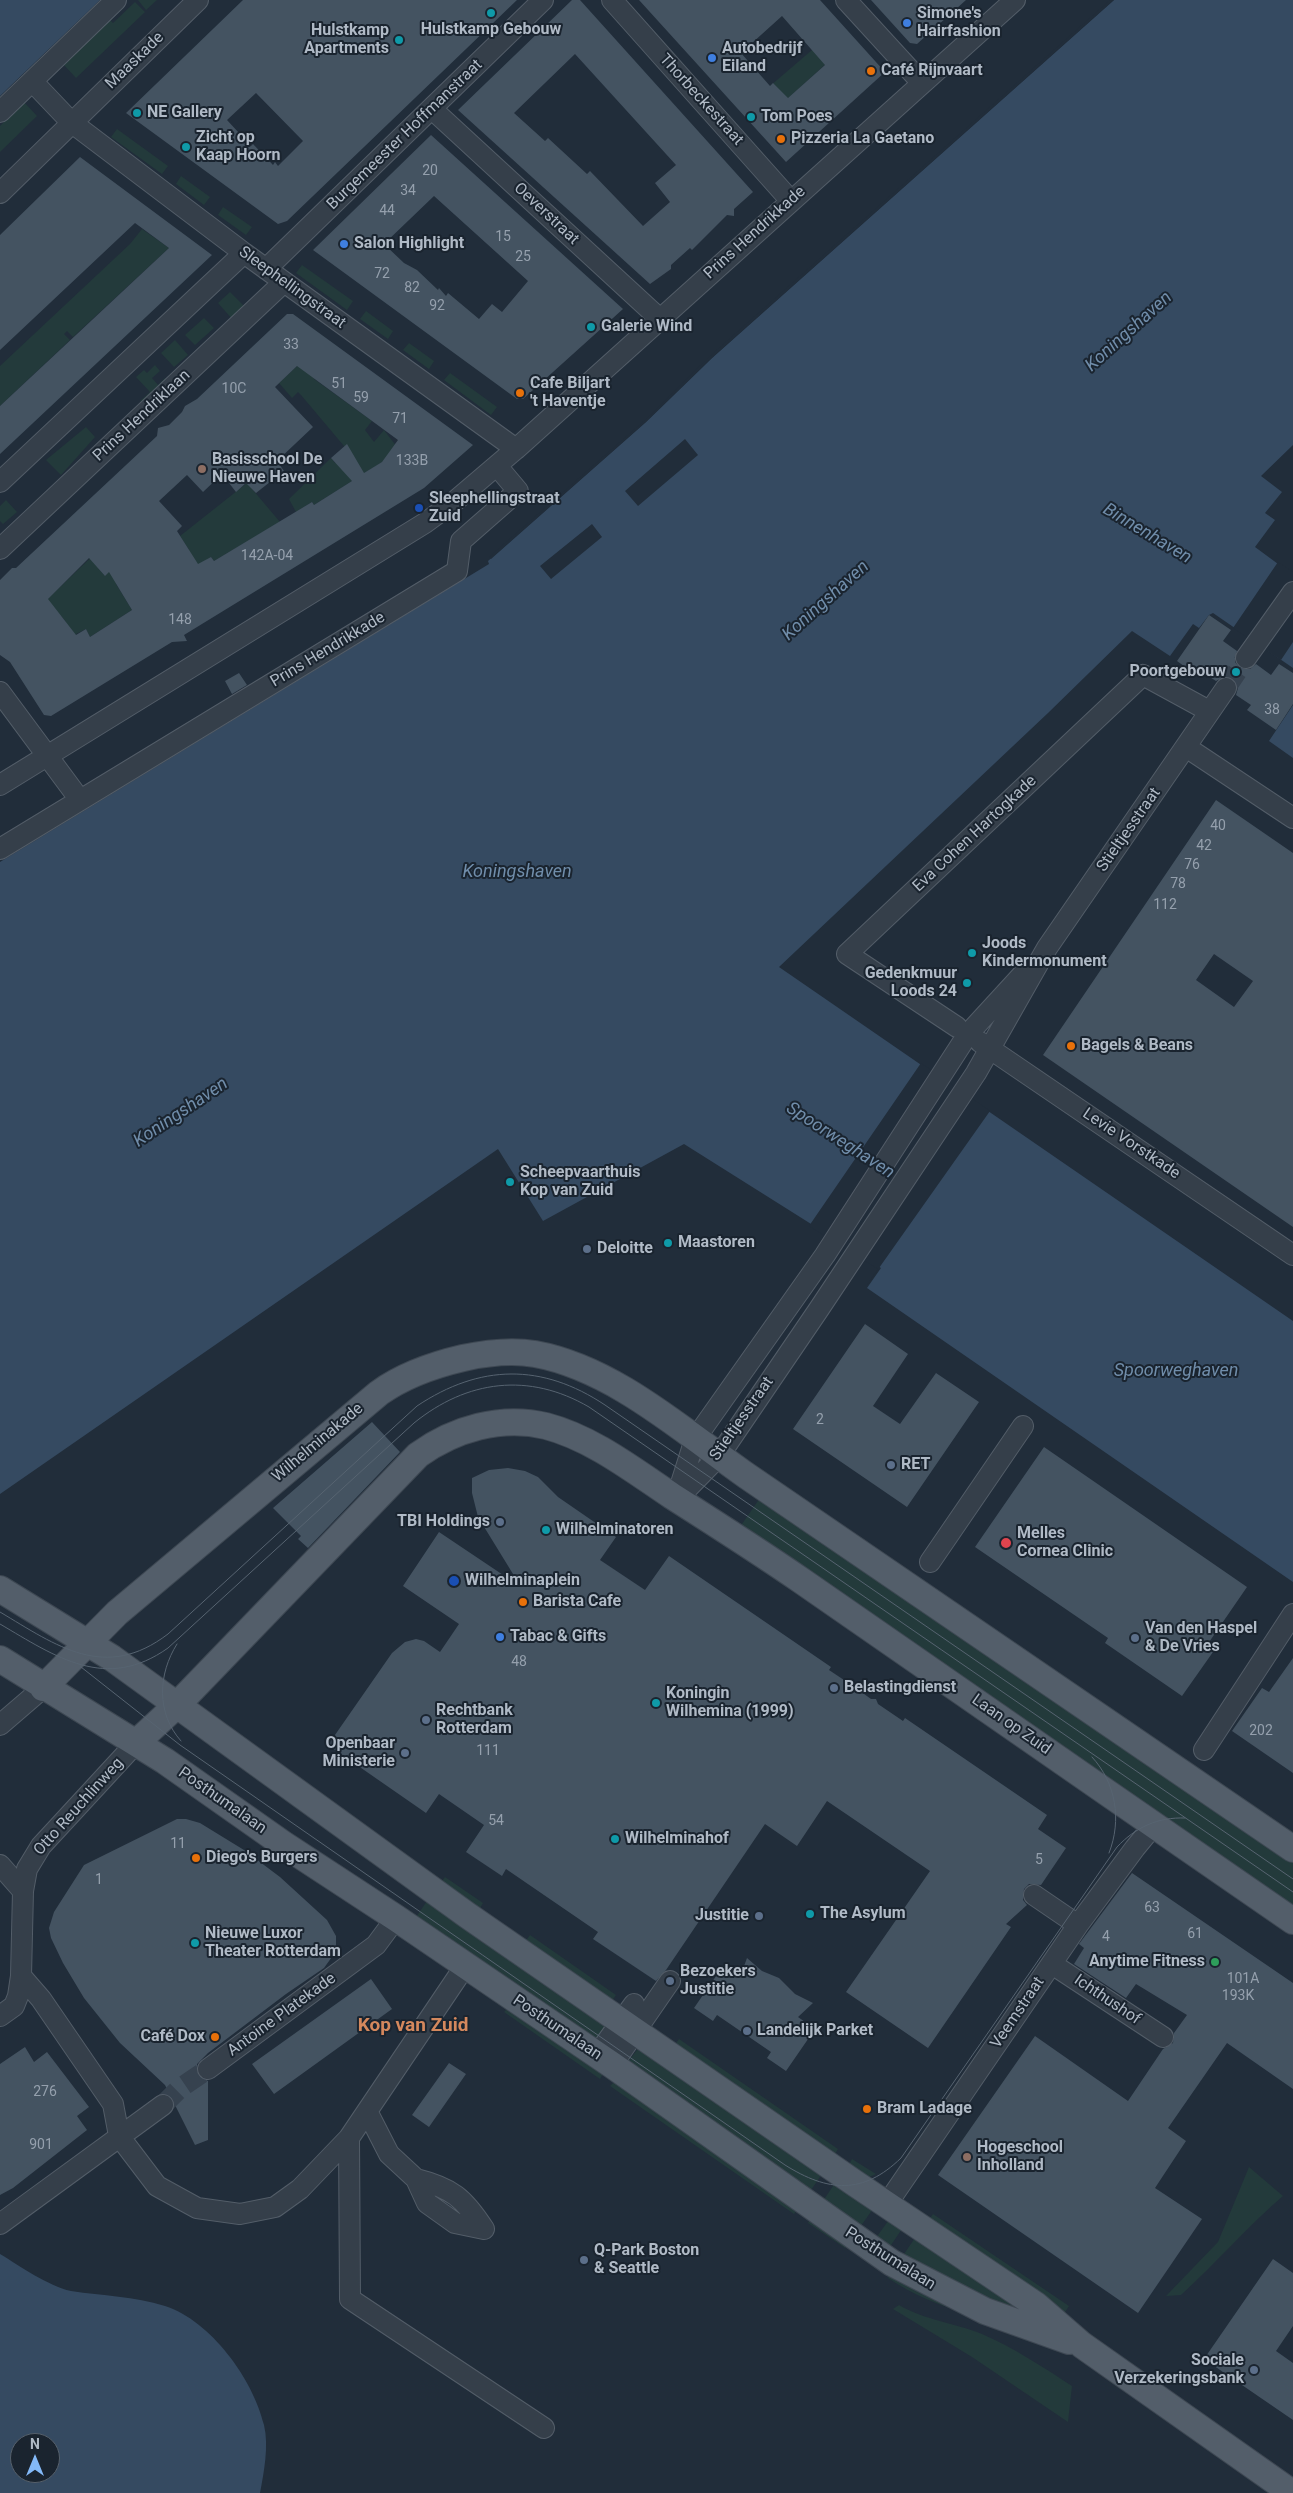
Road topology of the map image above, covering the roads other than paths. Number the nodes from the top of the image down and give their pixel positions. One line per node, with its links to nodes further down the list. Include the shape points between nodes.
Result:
1 (116, 0): 7 (street)
2 (198, 0): 11 (street, Maaskade)
3 (543, 0): 9 (street, Burgemeester Hoffmanstraat)
4 (612, 0): 13 (street, Thorbeckestraat)
5 (846, 0): 8 (street)
6 (1014, 0): 8 (street, Prins Hendrikkade)
7 (32, 81): 10 (street); 11 (street)
8 (922, 83): 13 (street, Prins Hendrikkade)
9 (432, 109): 15 (street, Burgemeester Hoffmanstraat); 17 (street, Oeverstraat)
10 (0, 112)
11 (71, 122): 12 (street, Maaskade); 14 (street, Sleephellingstraat)
12 (0, 193)
13 (791, 201): 17 (street, Prins Hendrikkade)
14 (244, 254): 15 (street, Sleephellingstraat); 20 (street)
15 (266, 269): 16 (street, Sleephellingstraat)
16 (284, 282): 18 (street, Sleephellingstraat); 21 (street, Prins Hendriklaan)
17 (660, 319): 18 (street, Prins Hendrikkade)
18 (516, 449): 19 (street, Prins Hendrikkade)
19 (497, 466): 28 (street, Prins Hendrikkade, via 456,502 425,523); 30 (street, Prins Hendrikkade, via 518,490 461,541 457,571)
20 (0, 482)
21 (0, 549)
22 (1293, 592): 23 (street)
23 (1252, 651)
24 (1226, 688): 26 (street, Stieltjesstraat)
25 (0, 692): 28 (street)
26 (1209, 711): 27 (street, Stieltjesstraat); 34 (street, Eva Cohen Hartogkade, via 1144,676 847,954)
27 (1186, 747): 31 (street); 33 (street, Stieltjesstraat)
28 (48, 756): 29 (street, Prins Hendrikkade); 30 (street)
29 (0, 785)
30 (80, 800): 32 (street, Prins Hendrikkade)
31 (1293, 818)
32 (0, 848)
33 (1047, 948): 34 (street, Stieltjesstraat); 35 (street, Stieltjesstraat)
34 (962, 1030): 35 (street, Levie Vorstkade); 38 (street, Stieltjesstraat, via 952,1058 824,1255)
35 (991, 1049): 36 (street, Levie Vorstkade); 39 (street, Stieltjesstraat)
36 (1293, 1255)
37 (1023, 1426): 41 (street)
38 (695, 1439): 39 (main road); 40 (street, Stieltjesstraat); 44 (main road, Wilhelminakade, via 625,1392 567,1362 513,1352 474,1356 437,1365 389,1386 356,1410 117,1613)
39 (719, 1456): 40 (street, Stieltjesstraat); 52 (main road)
40 (677, 1499): 47 (main road, via 605,1453 553,1428 510,1423 455,1434 418,1455); 51 (main road, Laan op Zuid, via 730,1531)
41 (930, 1562)
42 (0, 1589): 44 (main road, Posthumalaan)
43 (1293, 1614): 50 (street)
44 (88, 1642): 46 (main road, Wilhelminakade); 47 (main road, Posthumalaan)
45 (0, 1659): 46 (main road, Posthumalaan)
46 (43, 1688): 48 (street, Wilhelminakade); 49 (main road, Posthumalaan)
47 (178, 1704): 49 (main road); 64 (main road, Posthumalaan, via 467,1915)
48 (0, 1725)
49 (137, 1742): 54 (street, Otto Reuchlinweg, via 41,1846 27,1869); 56 (main road, Posthumalaan)
50 (1204, 1750)
51 (1154, 1825): 57 (main road, Laan op Zuid); 58 (street, Veemstraat)
52 (1293, 1850)
53 (0, 1865): 54 (street)
54 (23, 1891): 61 (street, Otto Reuchlinweg)
55 (1034, 1895): 58 (street)
56 (396, 1918): 60 (main road, Posthumalaan); 67 (street, Antoine Platekade, via 376,1945)
57 (1293, 1921)
58 (1078, 1925): 59 (street, Veemstraat)
59 (1052, 1964): 65 (street, Ichthushof); 73 (street, Veemstraat)
60 (465, 1966): 66 (main road, Posthumalaan); 69 (street)
61 (21, 1976): 63 (street, Otto Reuchlinweg, via 14,2006); 70 (street, via 41,1999 113,2104)
62 (670, 1982): 64 (street)
63 (0, 2016)
64 (630, 2020): 66 (street); 73 (main road, Posthumalaan)
65 (1163, 2038)
66 (604, 2060): 75 (main road, Posthumalaan, via 892,2263 985,2311)
67 (208, 2069)
68 (163, 2105): 70 (street)
69 (367, 2111): 71 (street); 72 (street, via 389,2154)
70 (119, 2136): 71 (street, via 157,2186 197,2208 240,2214 275,2206 294,2194); 74 (street)
71 (349, 2138): 76 (street, via 350,2299)
72 (416, 2179)
73 (887, 2204): 75 (main road, Posthumalaan, via 1036,2305)
74 (0, 2224)
75 (1082, 2345): 77 (main road, Posthumalaan)
76 (544, 2428)
77 (1292, 2493)

